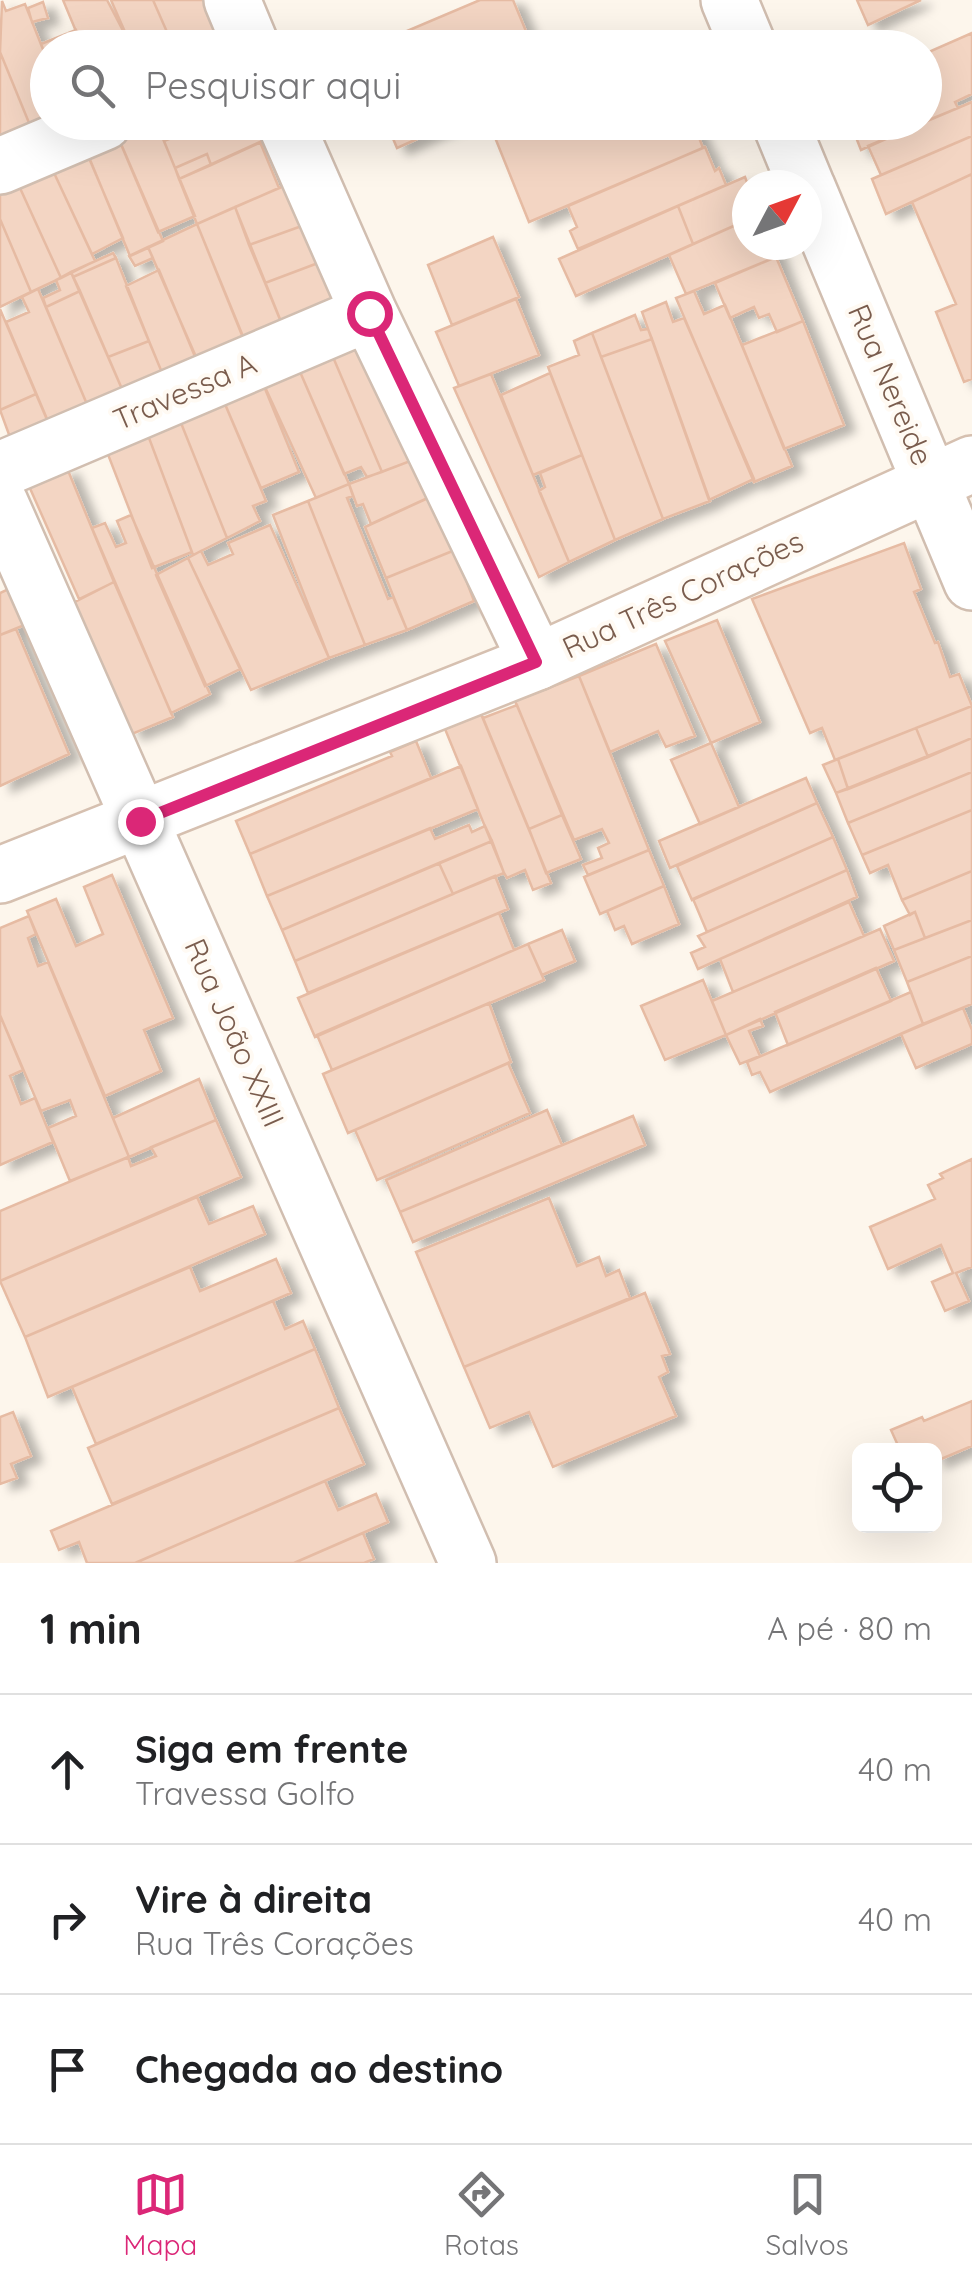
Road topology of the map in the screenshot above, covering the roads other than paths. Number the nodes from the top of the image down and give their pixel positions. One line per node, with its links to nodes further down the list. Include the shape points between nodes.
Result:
1 (232, 0): 3 (street)
2 (729, 0): 4 (street)
3 (244, 30)
4 (741, 30)
5 (61, 140): 8 (street)
6 (293, 140): 11 (street)
7 (788, 140): 9 (street, Rua Nereide)
8 (0, 166)
9 (800, 170)
10 (822, 216): 13 (street, Rua Nereide)
11 (369, 313): 12 (street, Travessa A); 16 (street)
12 (0, 470)
13 (951, 473): 15 (street, Rua Nereide); 16 (street, Rua Três Corações)
14 (0, 503): 17 (street, Rua João XXIII)
15 (972, 582)
16 (536, 662): 17 (street, Rua Três Corações)
17 (140, 821): 18 (street, Rua Três Corações); 19 (street, Rua João XXIII)
18 (0, 874)
19 (468, 1563)

